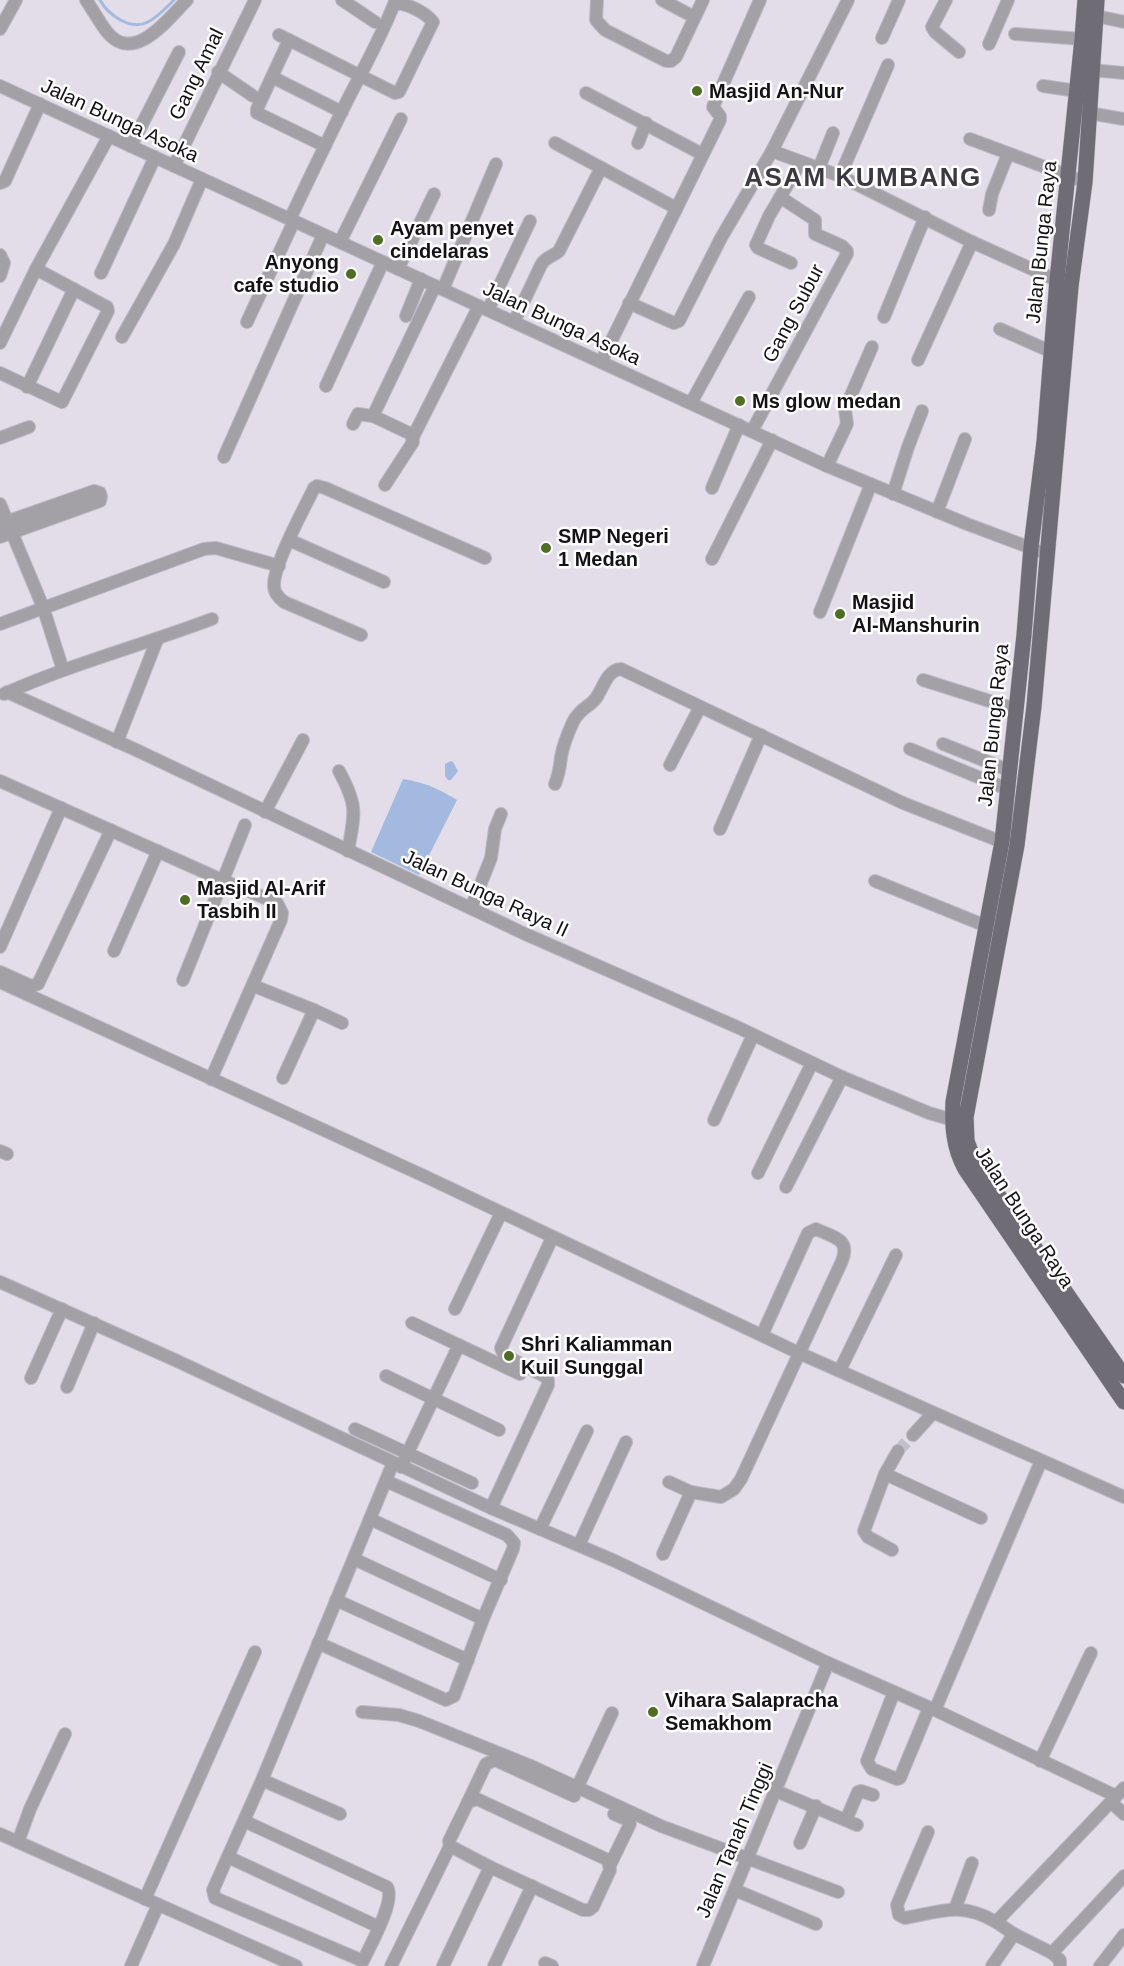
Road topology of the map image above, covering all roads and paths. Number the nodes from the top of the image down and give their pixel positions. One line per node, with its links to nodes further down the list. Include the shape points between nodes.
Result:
1 (16, 0): 20 (street)
2 (86, 0): 3 (street, via 113,37 132,44 149,37)
3 (187, 0)
4 (255, 0): 29 (street, Gang Amal)
5 (342, 0): 18 (street)
6 (597, 0): 17 (street, via 596,20 605,30 666,62 676,57)
7 (662, 0): 17 (street)
8 (703, 0): 17 (street)
9 (760, 0): 52 (street, via 713,107 720,120)
10 (848, 0): 51 (street)
11 (899, 0): 22 (street)
12 (946, 0): 26 (street, via 932,27)
13 (1008, 0): 24 (street)
14 (1084, 0): 23 (main road, Jalan Bunga Raya)
15 (1097, 0): 16 (main road, Jalan Bunga Raya)
16 (1096, 16): 19 (street); 28 (main road, Jalan Bunga Raya)
17 (694, 17)
18 (375, 22)
19 (1124, 22)
20 (0, 29)
21 (1015, 34): 23 (street)
22 (882, 38)
23 (1082, 39): 35 (main road, Jalan Bunga Raya)
24 (989, 44)
25 (179, 52): 49 (street)
26 (959, 52)
27 (888, 65): 60 (street)
28 (1092, 70): 30 (street); 40 (main road, Jalan Bunga Raya)
29 (218, 72): 37 (street); 57 (street, Gang Amal)
30 (1124, 74)
31 (360, 75): 31 (street, via 394,4 430,17 433,23 399,92); 32 (street, via 284,38); 39 (street)
32 (272, 77): 39 (street); 50 (street, via 257,113)
33 (0, 86): 38 (street, Jalan Bunga Asoka)
34 (1043, 86): 35 (street)
35 (1077, 91): 61 (main road, Jalan Bunga Raya)
36 (586, 93): 43 (street)
37 (253, 96)
38 (40, 104): 45 (street, Jalan Bunga Asoka); 64 (street, via 5,181)
39 (342, 112): 50 (street)
40 (1089, 113): 42 (street); 63 (main road, Jalan Bunga Raya)
41 (401, 119): 73 (street)
42 (1124, 119)
43 (646, 123): 48 (street); 52 (street)
44 (833, 133): 59 (street)
45 (109, 136): 49 (street, Jalan Bunga Asoka); 79 (street)
46 (970, 139): 53 (street)
47 (555, 143): 58 (street)
48 (638, 143)
49 (131, 146): 54 (street, Jalan Bunga Asoka)
50 (325, 146): 70 (street)
51 (772, 151): 55 (street); 87 (street, via 679,321 674,323)
52 (702, 154): 67 (street)
53 (1008, 154): 61 (street); 68 (street)
54 (155, 157): 57 (street, Jalan Bunga Asoka); 80 (street)
55 (801, 162): 59 (street); 66 (street)
56 (496, 164): 84 (street)
57 (174, 166): 62 (street, Jalan Bunga Asoka)
58 (602, 168): 67 (street); 92 (street, via 560,251 541,264)
59 (819, 168): 60 (street)
60 (840, 176): 69 (street)
61 (1069, 176): 63 (street); 83 (main road, Jalan Bunga Raya)
62 (202, 179): 70 (street, Jalan Bunga Asoka); 94 (street, via 174,244)
63 (1085, 182): 83 (main road, Jalan Bunga Raya)
64 (0, 183)
65 (435, 194): 78 (street)
66 (780, 197): 77 (street, via 756,245); 109 (street, Gang Subur, via 816,219 815,234 842,246 847,254)
67 (676, 208): 87 (street)
68 (989, 210)
69 (925, 217): 74 (street); 90 (street)
70 (292, 220): 72 (street, Jalan Bunga Asoka); 91 (street)
71 (530, 221): 88 (street)
72 (323, 235): 73 (street, Jalan Bunga Asoka); 114 (street)
73 (340, 242): 76 (street, Jalan Bunga Asoka)
74 (972, 242): 83 (street); 98 (street)
75 (0, 255): 81 (street, via 4,263)
76 (383, 262): 78 (street, Jalan Bunga Asoka); 101 (street)
77 (791, 263)
78 (398, 268): 82 (street, Jalan Bunga Asoka)
79 (36, 269): 85 (street); 95 (street)
80 (101, 273)
81 (0, 276)
82 (421, 279): 84 (street, Jalan Bunga Asoka); 89 (street)
83 (1064, 283): 97 (main road, Jalan Bunga Raya); 127 (main road, Jalan Bunga Raya)
84 (439, 287): 88 (street, Jalan Bunga Asoka); 105 (street)
85 (74, 289): 102 (street); 102 (street, via 108,311 64,400 59,402)
86 (749, 297): 103 (street)
87 (629, 303): 99 (street)
88 (483, 308): 92 (street, Jalan Bunga Asoka); 110 (street)
89 (406, 316)
90 (884, 317)
91 (247, 322)
92 (514, 322): 99 (street, Jalan Bunga Asoka)
93 (1000, 329): 97 (street)
94 (122, 337)
95 (0, 343)
96 (872, 347): 115 (street, via 845,409 847,424)
97 (1052, 352): 126 (main road, Jalan Bunga Raya)
98 (918, 360)
99 (601, 362): 103 (street, Jalan Bunga Asoka)
100 (0, 373): 102 (street)
101 (326, 386)
102 (27, 387)
103 (691, 403): 107 (street, Jalan Bunga Asoka)
104 (922, 411): 119 (street)
105 (373, 416): 106 (street, via 358,414); 110 (street)
106 (354, 424)
107 (739, 425): 109 (street, Jalan Bunga Asoka); 118 (street)
108 (29, 427): 111 (street)
109 (752, 431): 113 (street, Jalan Bunga Asoka)
110 (413, 437): 117 (street)
111 (0, 438)
112 (965, 439): 121 (street)
113 (772, 440): 115 (street, Jalan Bunga Asoka); 129 (street)
114 (224, 457)
115 (827, 466): 116 (street, Jalan Bunga Asoka)
116 (871, 484): 119 (street, Jalan Bunga Asoka); 133 (street)
117 (385, 485)
118 (712, 488)
119 (893, 494): 121 (street, Jalan Bunga Asoka)
120 (0, 504): 122 (street)
121 (937, 512): 126 (street, Jalan Bunga Asoka)
122 (4, 522): 123 (street); 123 (street, via 94,491 100,493 100,501)
123 (13, 533): 124 (street); 132 (street)
124 (0, 537)
125 (289, 540): 128 (street, via 314,488 320,486); 130 (street); 131 (street)
126 (1031, 547): 127 (street, Jalan Bunga Asoka); 142 (main road, Jalan Bunga Raya)
127 (1047, 554): 166 (main road, Jalan Bunga Raya, via 1017,845)
128 (485, 558)
129 (712, 559)
130 (279, 566): 132 (street, via 210,548); 136 (street, via 274,585 284,603)
131 (384, 582)
132 (43, 607): 135 (street); 138 (street)
133 (819, 612)
134 (212, 619): 137 (street)
135 (0, 624)
136 (362, 635)
137 (157, 640): 138 (street); 145 (street)
138 (63, 670): 140 (street)
139 (923, 680): 142 (street)
140 (3, 694): 145 (street, Jalan Bunga Raya II)
141 (700, 707): 143 (street); 148 (street); 152 (street, via 621,669 614,671 595,700 585,705 573,723)
142 (1015, 709): 149 (main road, Jalan Bunga Raya)
143 (761, 735): 158 (street); 160 (street, via 903,803)
144 (303, 740): 155 (street)
145 (117, 742): 155 (street, Jalan Bunga Raya II)
146 (943, 744): 149 (street)
147 (910, 749): 153 (street)
148 (669, 765)
149 (1008, 770): 153 (main road, Jalan Bunga Raya)
150 (339, 771): 161 (street, via 353,801)
151 (0, 781): 154 (street)
152 (555, 784)
153 (1007, 789): 160 (main road, Jalan Bunga Raya)
154 (61, 808): 159 (street); 167 (street)
155 (265, 812): 161 (street, Jalan Bunga Raya II)
156 (501, 814): 165 (street, via 491,858)
157 (245, 825): 163 (street)
158 (720, 829)
159 (111, 830): 162 (street); 169 (street, via 39,984 31,986)
160 (1002, 842): 166 (main road, Jalan Bunga Raya)
161 (348, 850): 165 (street, Jalan Bunga Raya II)
162 (158, 851): 163 (street); 168 (street)
163 (222, 880): 170 (street); 172 (street, via 278,903 282,913)
164 (875, 880): 166 (street)
165 (471, 908): 175 (street, Jalan Bunga Raya II)
166 (990, 938): 181 (main road, Jalan Bunga Raya); 193 (main road, Jalan Bunga Raya, via 965,1128 967,1141 974,1160)
167 (0, 947)
168 (114, 951)
169 (0, 972)
170 (183, 980)
171 (0, 982): 179 (street)
172 (254, 986): 173 (street); 179 (street)
173 (314, 1010): 174 (street); 178 (street)
174 (342, 1023)
175 (753, 1035): 176 (street, Jalan Bunga Raya II); 180 (street)
176 (812, 1063): 177 (street, Jalan Bunga Raya II); 182 (street)
177 (842, 1077): 181 (street, Jalan Bunga Raya II); 183 (street)
178 (283, 1078)
179 (211, 1079): 184 (street)
180 (714, 1120)
181 (952, 1120): 193 (main road, Jalan Bunga Raya, via 954,1144 965,1169)
182 (758, 1173)
183 (786, 1187)
184 (501, 1213): 185 (street); 189 (street)
185 (552, 1238): 192 (street); 220 (street, via 501,1348 504,1355 546,1377 548,1385)
186 (896, 1255): 196 (street)
187 (0, 1282): 188 (street)
188 (62, 1309): 190 (street); 200 (street)
189 (455, 1310)
190 (94, 1323): 201 (street); 213 (street)
191 (412, 1323): 194 (street)
192 (762, 1335): 195 (street); 195 (street, via 808,1233 816,1229 840,1240 844,1255)
193 (1090, 1341): 199 (main road, Jalan Bunga Raya); 203 (main road, Jalan Bunga Raya)
194 (459, 1345): 197 (street); 202 (street)
195 (800, 1353): 196 (street); 218 (street, via 734,1489 721,1497)
196 (840, 1370): 204 (street)
197 (520, 1374)
198 (386, 1376): 202 (street)
199 (1124, 1376)
200 (31, 1378)
201 (68, 1387)
202 (432, 1400): 206 (street); 211 (street)
203 (1124, 1402)
204 (933, 1413): 208 (street); 212 (street)
205 (355, 1428): 211 (street)
206 (499, 1430)
207 (587, 1431): 223 (street)
208 (913, 1435)
209 (626, 1442): 224 (street)
210 (898, 1451): 214 (street)
211 (407, 1453): 213 (street); 217 (street)
212 (1041, 1461): 219 (street); 237 (street)
213 (397, 1465): 215 (street); 220 (street)
214 (885, 1474): 221 (street); 225 (street, via 864,1531 868,1538)
215 (386, 1481): 222 (street); 228 (street, via 512,1539 513,1549)
216 (669, 1482): 218 (street)
217 (472, 1483)
218 (691, 1492): 226 (street)
219 (1124, 1497)
220 (491, 1508): 223 (street)
221 (981, 1518)
222 (370, 1519): 227 (street); 228 (street)
223 (540, 1529): 224 (street)
224 (579, 1545): 235 (street)
225 (892, 1550)
226 (663, 1554)
227 (354, 1559): 229 (street); 230 (street)
228 (501, 1580): 230 (street)
229 (336, 1600): 231 (street); 234 (street)
230 (483, 1619): 234 (street)
231 (318, 1643): 234 (street, via 446,1700 454,1695); 242 (street)
232 (255, 1652): 266 (street)
233 (1091, 1653): 241 (street)
234 (468, 1660)
235 (828, 1663): 236 (street); 244 (street, Jalan Tanah Tinggi)
236 (894, 1692): 237 (street); 237 (street, via 867,1761 872,1769 900,1778)
237 (932, 1709): 241 (street)
238 (362, 1712): 243 (street, via 419,1721)
239 (612, 1713): 243 (street)
240 (65, 1734): 254 (street)
241 (1040, 1761): 246 (street)
242 (262, 1780): 249 (street); 251 (street)
243 (577, 1788): 258 (street)
244 (776, 1791): 248 (street); 258 (street, Jalan Tanah Tinggi)
245 (873, 1795): 248 (street, via 858,1792 851,1822)
246 (1117, 1795): 250 (street); 269 (street)
247 (468, 1802): 256 (street); 260 (street, via 477,1799 608,1860); 260 (street, via 486,1764 495,1760 628,1820 629,1828)
248 (816, 1806): 255 (street)
249 (340, 1814)
250 (1124, 1814)
251 (244, 1821): 257 (street); 271 (street, via 387,1887 390,1894)
252 (928, 1832): 268 (street, via 897,1911 905,1918)
253 (0, 1834): 254 (street)
254 (18, 1842): 266 (street)
255 (800, 1843)
256 (450, 1846): 261 (street); 280 (street)
257 (228, 1857): 271 (street); 277 (street, via 213,1890 215,1898)
258 (747, 1858): 264 (street, Jalan Tanah Tinggi); 265 (street)
259 (972, 1863): 268 (street)
260 (610, 1865): 263 (street, via 589,1910)
261 (490, 1867): 263 (street); 281 (street)
262 (1124, 1876): 275 (street)
263 (532, 1886): 282 (street)
264 (735, 1890): 270 (street); 283 (street, Jalan Tanah Tinggi)
265 (838, 1892)
266 (145, 1899): 267 (street)
267 (158, 1905): 278 (street); 279 (street)
268 (955, 1909): 269 (street, via 975,1911)
269 (996, 1922): 272 (street)
270 (816, 1924)
271 (380, 1927): 277 (street)
272 (1014, 1934): 275 (street); 284 (street)
273 (1124, 1935): 274 (street)
274 (1114, 1947): 276 (street); 286 (street)
275 (1052, 1953): 285 (street, via 1060,1960)
276 (1124, 1956)
277 (362, 1963)
278 (290, 1965)
279 (130, 1966)
280 (391, 1966)
281 (443, 1966)
282 (494, 1966)
283 (703, 1966)
284 (992, 1966)
285 (1060, 1966)
286 (1101, 1966)

